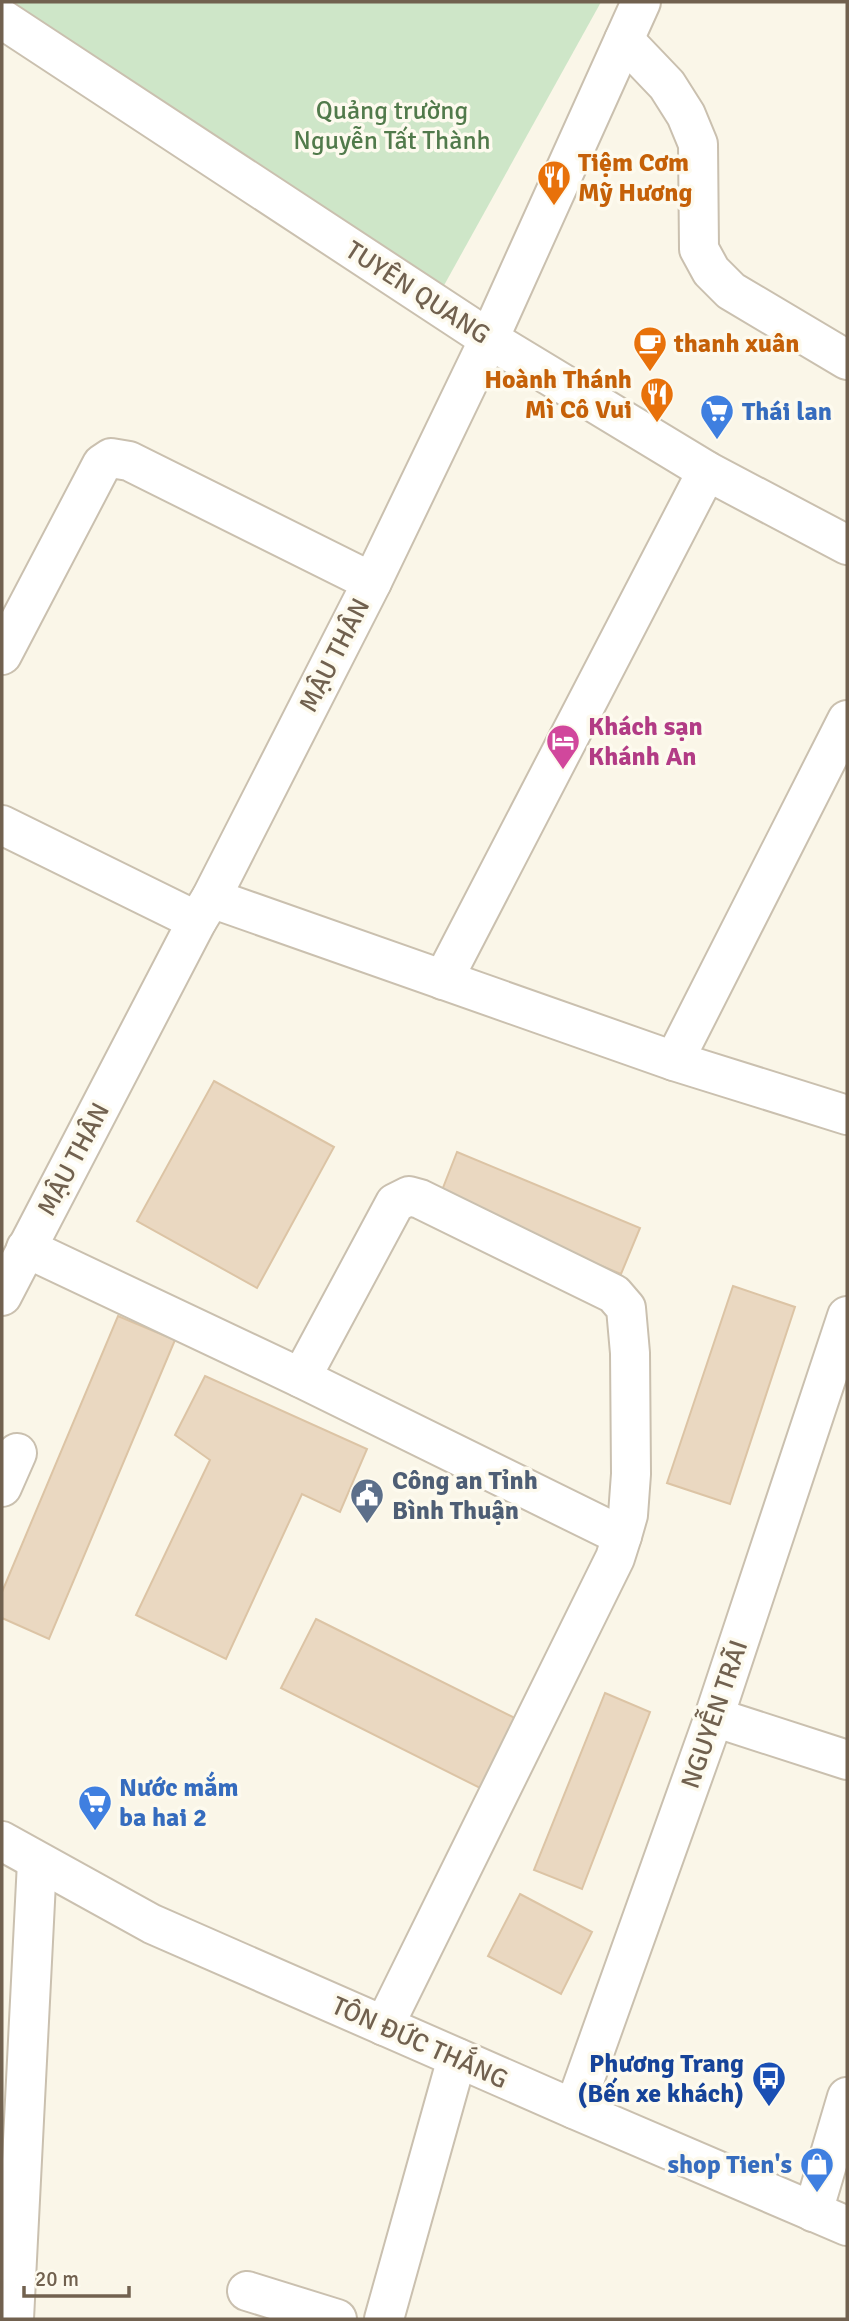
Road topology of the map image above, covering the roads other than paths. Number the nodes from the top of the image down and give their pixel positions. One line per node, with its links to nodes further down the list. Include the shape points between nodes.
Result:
1 (641, 2): 3 (street, MẬU THÂN)
2 (2, 19): 4 (street, TUYÊN QUANG)
3 (624, 40): 4 (street, MẬU THÂN); 5 (street, via 667,85 698,144 699,249 711,271 731,291)
4 (489, 339): 6 (street, TUYÊN QUANG); 8 (street, MẬU THÂN)
5 (847, 360)
6 (707, 471): 7 (street, TUYÊN QUANG); 13 (street)
7 (847, 545)
8 (372, 582): 9 (street, via 130,461 111,458 102,464); 12 (street, MẬU THÂN)
9 (2, 654)
10 (847, 720): 14 (street)
11 (2, 825): 12 (street)
12 (204, 909): 13 (street); 16 (street, MẬU THÂN)
13 (443, 980): 14 (street)
14 (674, 1060): 15 (street)
15 (847, 1115)
16 (26, 1248): 17 (street, MẬU THÂN); 19 (street)
17 (2, 1296)
18 (847, 1316): 23 (street, NGUYỄN TRÃI)
19 (301, 1378): 22 (street); 22 (street, via 395,1203 409,1196 421,1199 614,1294 626,1308 631,1474)
20 (17, 1453): 21 (street)
21 (2, 1488)
22 (622, 1536): 27 (street)
23 (714, 1717): 24 (street); 30 (street, NGUYỄN TRÃI)
24 (847, 1760)
25 (2, 1841): 26 (street, TÔN ĐỨC THẮNG)
26 (37, 1862): 27 (street, TÔN ĐỨC THẮNG, via 152,1924); 34 (street)
27 (384, 2026): 28 (street, TÔN ĐỨC THẮNG)
28 (457, 2058): 30 (street, TÔN ĐỨC THẮNG); 36 (street)
29 (847, 2097): 31 (street)
30 (574, 2109): 31 (street, TÔN ĐỨC THẮNG)
31 (813, 2212): 32 (street, TÔN ĐỨC THẮNG)
32 (847, 2226)
33 (247, 2291): 35 (street)
34 (14, 2319)
35 (337, 2319)
36 (384, 2319)

